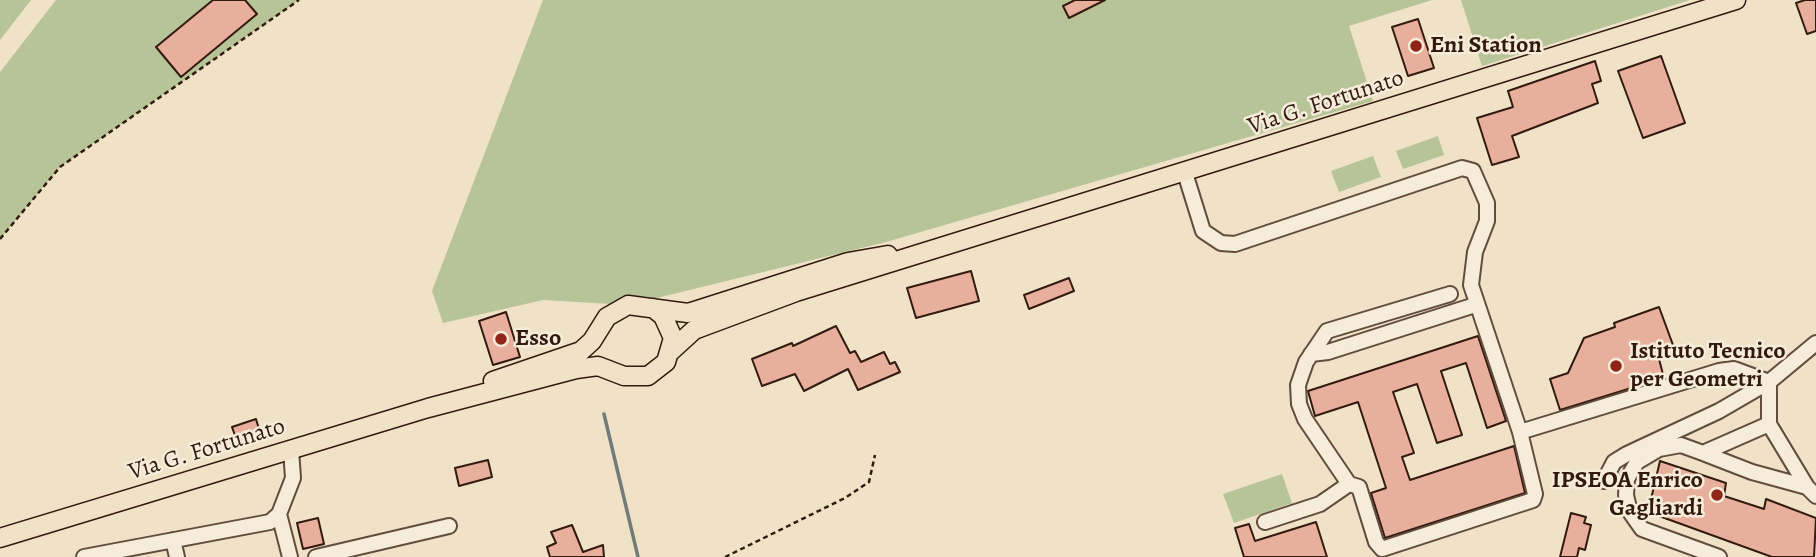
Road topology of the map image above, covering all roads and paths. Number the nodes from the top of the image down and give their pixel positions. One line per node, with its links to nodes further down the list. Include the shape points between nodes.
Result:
1 (299, 0): 4 (path, via 60,167)
2 (1736, 0): 3 (main road, Via G. Fortunato)
3 (1185, 173): 5 (main road, Via G. Fortunato); 7 (street, via 1203,231 1212,239 1234,244 1462,168 1473,171 1487,203 1487,221 1471,271)
4 (0, 239)
5 (930, 249): 8 (main road, via 848,262 688,313); 11 (main road, via 694,330)
6 (1450, 294): 12 (street, via 1327,331)
7 (1475, 305): 12 (street); 17 (street)
8 (653, 308): 9 (main road, via 640,304 616,309); 11 (main road, via 669,326)
9 (601, 328): 13 (main road, via 600,352); 15 (main road, via 580,351)
10 (1816, 343): 14 (street)
11 (671, 351): 13 (main road, via 666,362 648,376 636,378)
12 (1311, 354): 22 (street, via 1298,385 1299,404)
13 (614, 371): 15 (main road, via 598,366 576,369)
14 (1769, 382): 16 (street); 17 (street, via 1734,369 1719,371); 21 (street, via 1627,454 1614,462)
15 (428, 408): 18 (main road, Via G. Fortunato)
16 (1769, 424): 19 (street); 23 (street)
17 (1520, 432): 22 (street, via 1533,500 1382,549 1359,487)
18 (291, 450): 24 (street, via 293,478); 27 (main road, Via G. Fortunato)
19 (1703, 453): 23 (street); 34 (street, via 1681,445 1659,449 1636,462 1626,495 1630,512 1642,528)
20 (875, 455): 33 (path, via 869,482)
21 (1604, 481)
22 (1349, 484): 25 (street, via 1320,504)
23 (1811, 491)
24 (279, 514): 28 (street, via 270,522); 31 (street)
25 (1265, 522)
26 (449, 526): 32 (street)
27 (0, 538)
28 (173, 540): 29 (street); 30 (street)
29 (86, 557)
30 (177, 557)
31 (290, 557)
32 (316, 557)
33 (725, 557)
34 (1719, 557)

